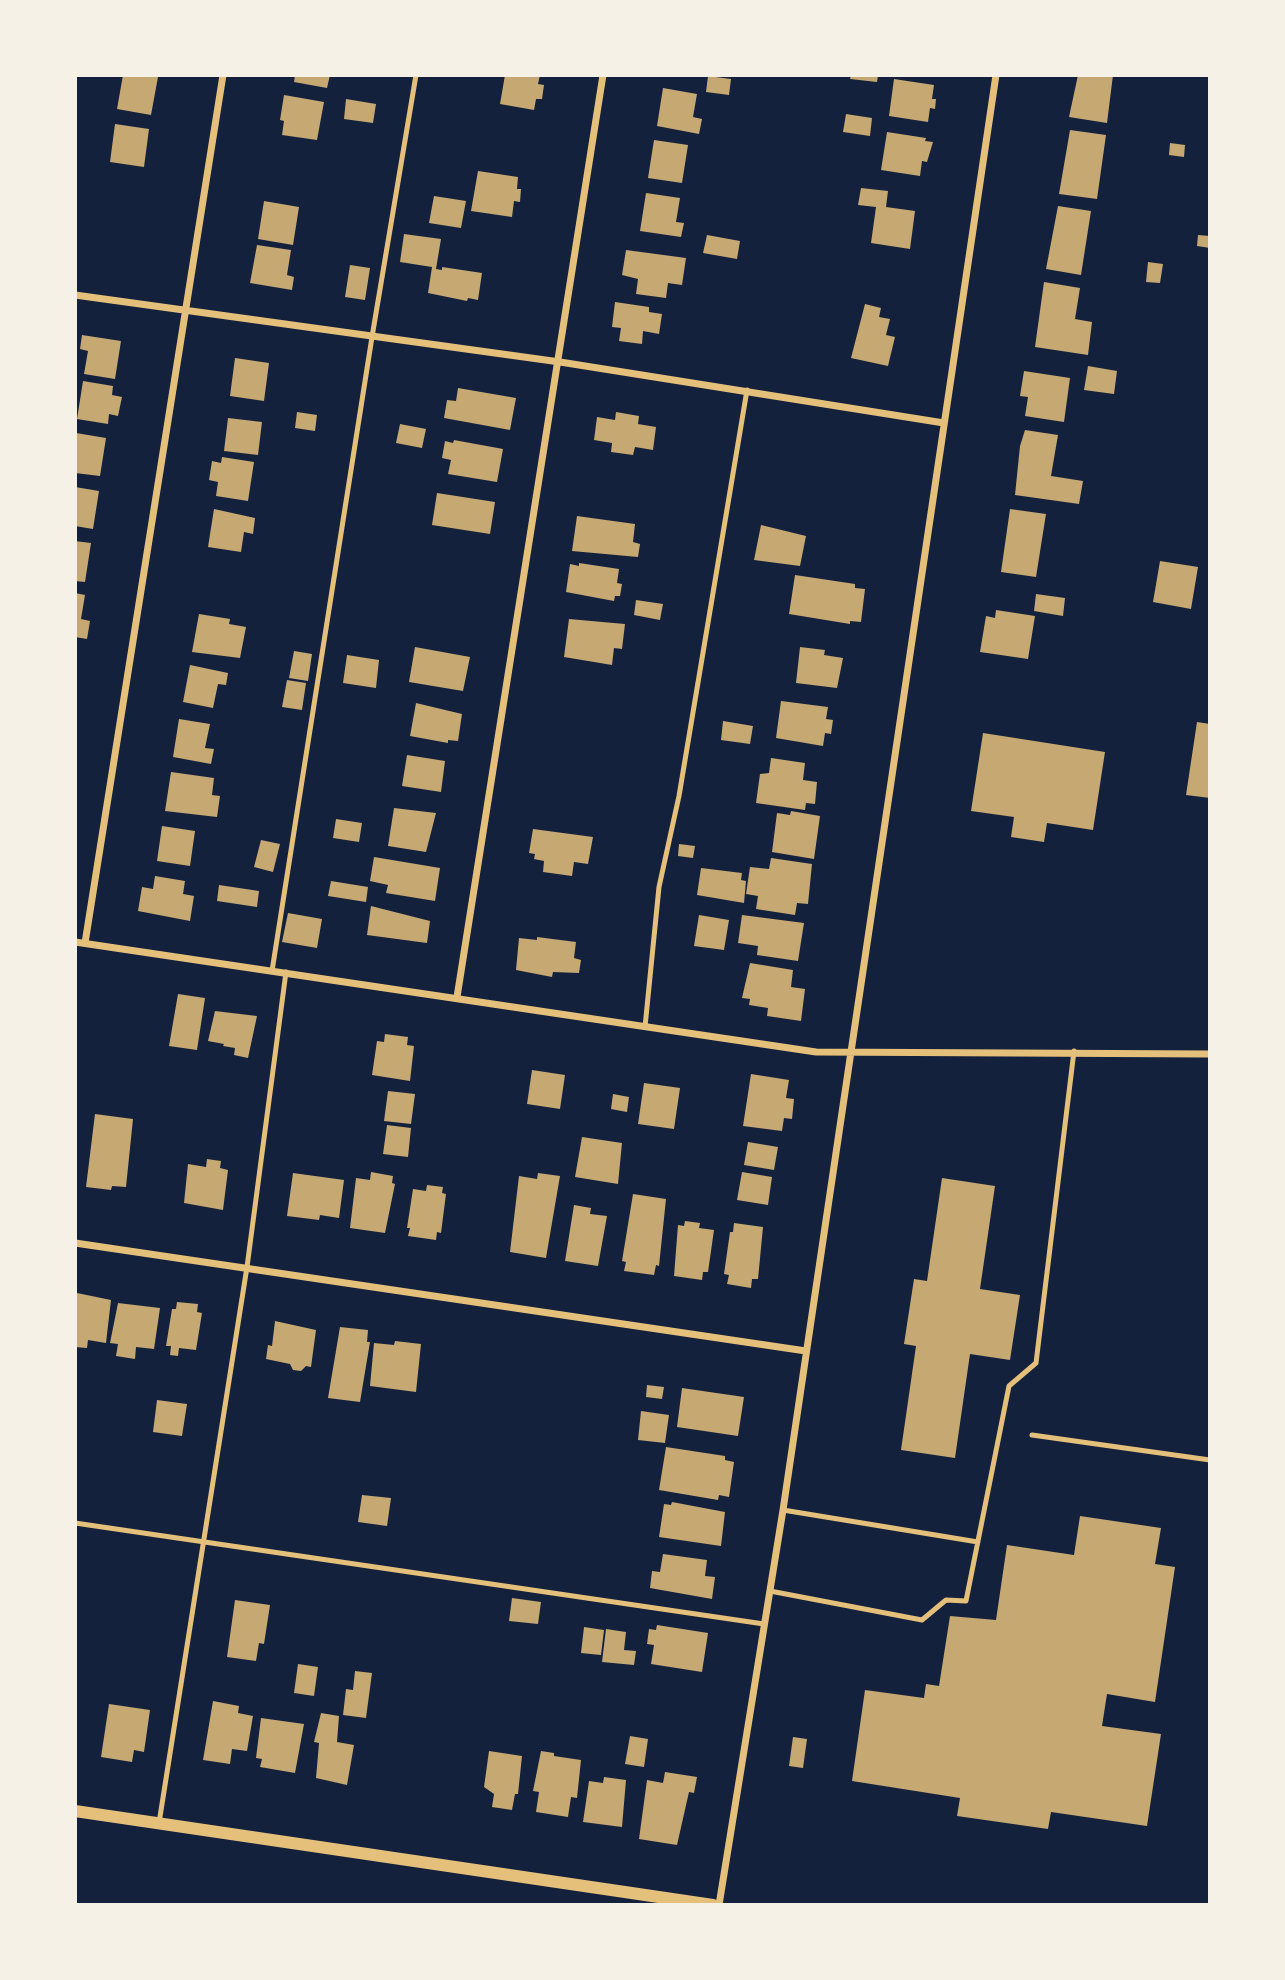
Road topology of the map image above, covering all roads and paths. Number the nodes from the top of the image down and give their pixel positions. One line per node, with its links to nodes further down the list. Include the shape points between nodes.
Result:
1 (223, 75): 6 (street)
2 (416, 75): 7 (lane)
3 (603, 75): 8 (street)
4 (996, 75): 10 (street)
5 (75, 295): 6 (street)
6 (184, 312): 7 (street); 12 (street)
7 (372, 337): 8 (street); 13 (lane)
8 (560, 362): 9 (street); 15 (street)
9 (747, 390): 10 (street); 16 (lane, via 679,796 659,887)
10 (944, 424): 17 (street)
11 (75, 942): 12 (street)
12 (85, 943): 13 (street)
13 (272, 971): 14 (street)
14 (286, 972): 15 (street); 21 (lane)
15 (457, 997): 16 (street)
16 (645, 1027): 17 (street, via 816,1052)
17 (849, 1051): 18 (street); 22 (street)
18 (1074, 1051): 19 (street); 28 (lane, via 1036,1363 1009,1386)
19 (1210, 1054)
20 (75, 1243): 21 (street)
21 (247, 1267): 22 (street); 27 (lane)
22 (806, 1351): 25 (street)
23 (1032, 1436): 24 (lane)
24 (1210, 1460)
25 (783, 1510): 28 (lane); 29 (street)
26 (75, 1523): 27 (lane)
27 (204, 1541): 30 (lane); 32 (lane)
28 (978, 1542): 29 (lane, via 966,1601 946,1600 922,1620)
29 (770, 1591): 30 (street)
30 (764, 1624): 34 (street)
31 (75, 1811): 32 (street)
32 (159, 1824): 33 (street)
33 (712, 1905)
34 (719, 1905)

